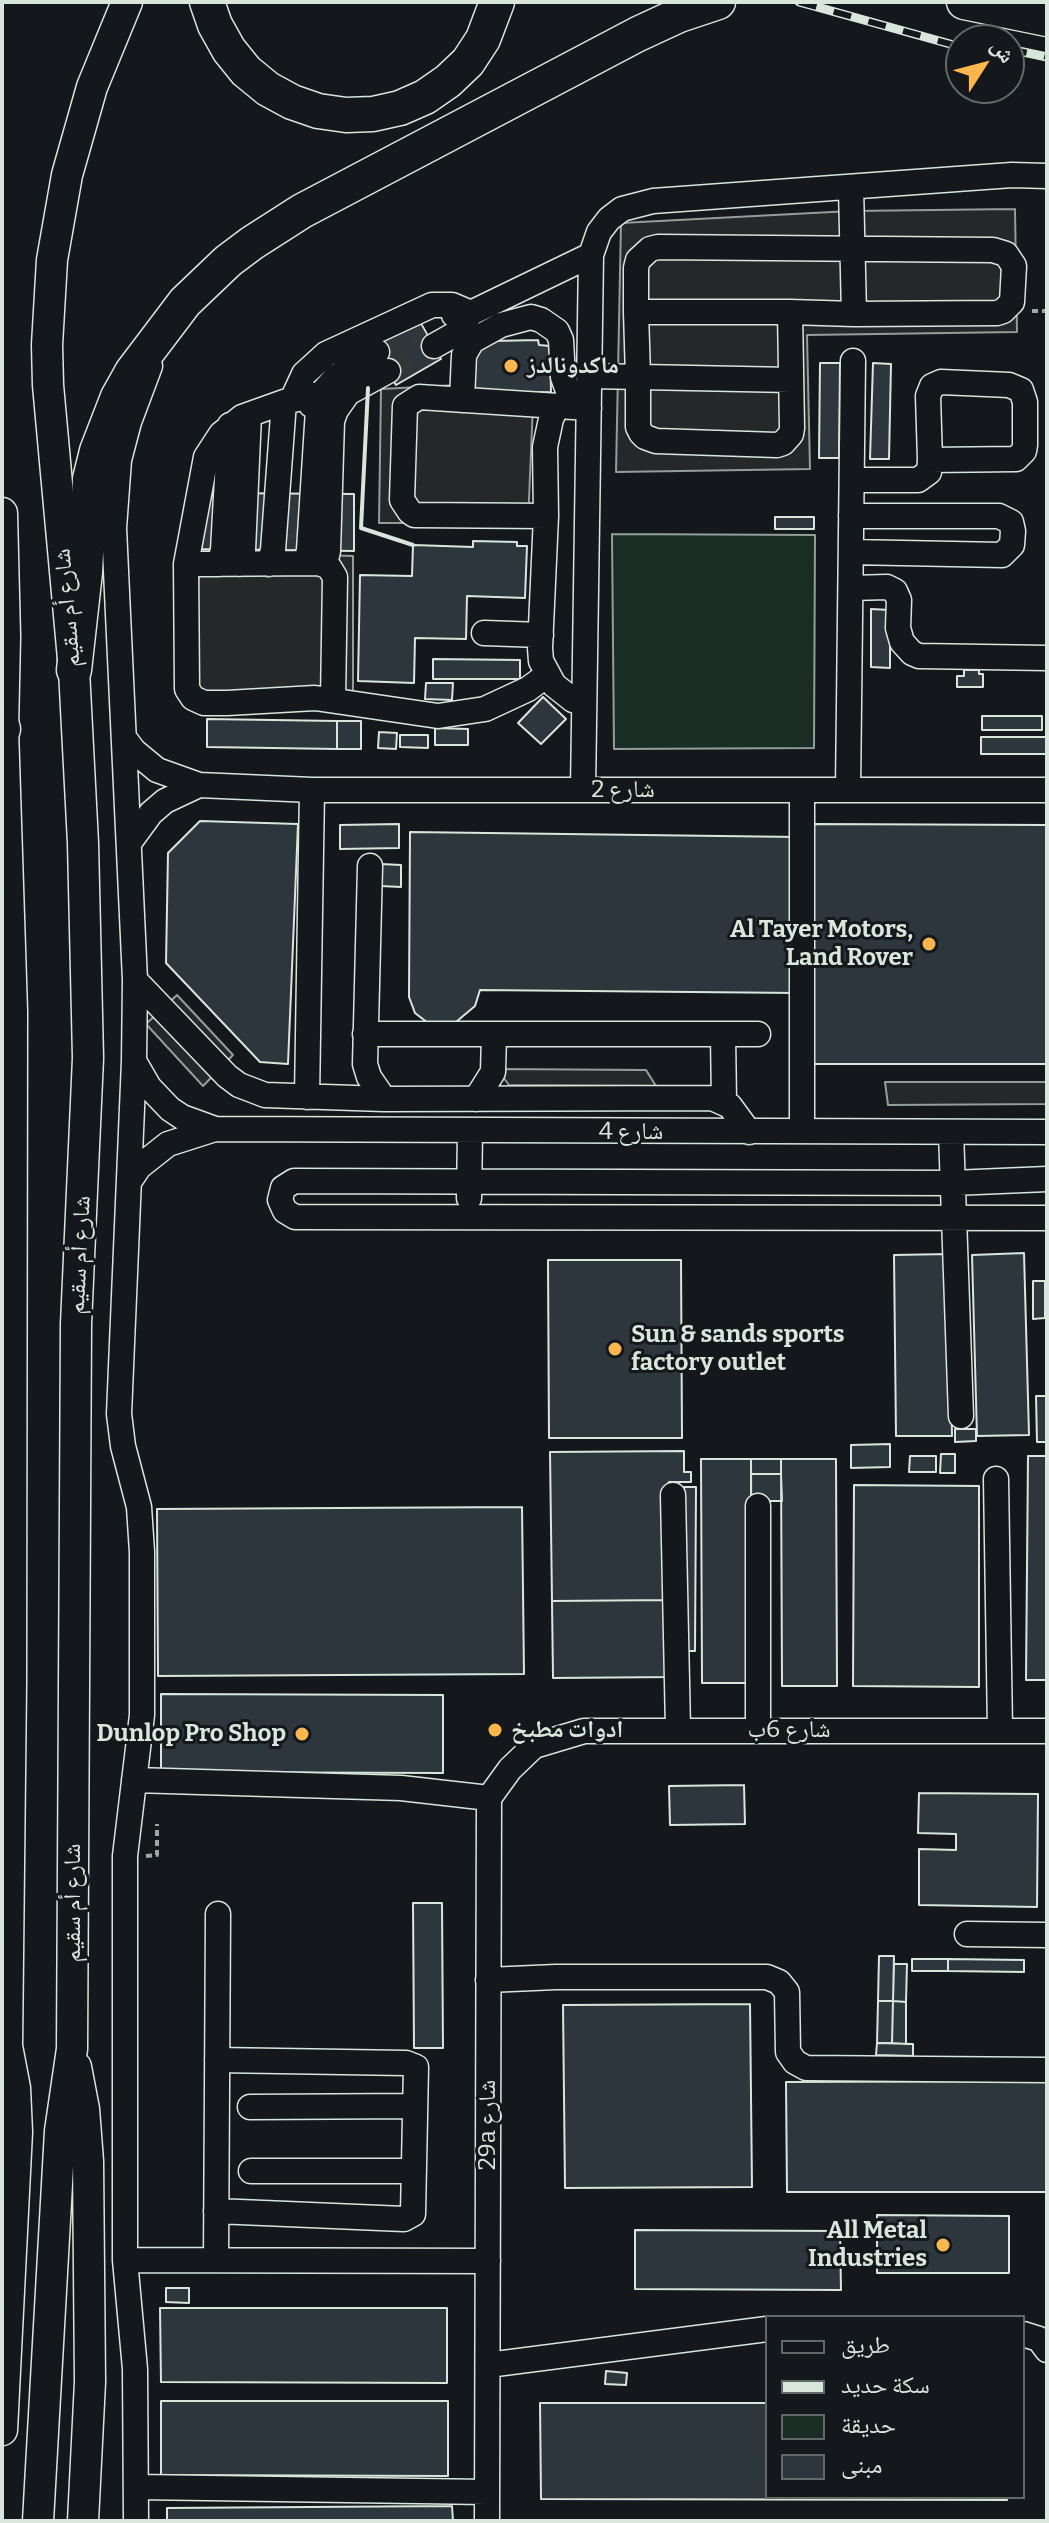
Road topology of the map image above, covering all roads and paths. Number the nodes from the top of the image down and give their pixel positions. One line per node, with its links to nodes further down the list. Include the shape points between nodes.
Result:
1 (117, 2): 8 (main road)
2 (127, 2): 8 (main road, شارع أم سقيم)
3 (207, 2): 4 (highway, via 229,50 257,80 292,102 346,115 400,108 448,81 483,39)
4 (497, 2)
5 (718, 2): 15 (highway, via 638,34 276,226 228,261)
6 (964, 2): 7 (highway)
7 (1047, 19)
8 (109, 44): 39 (main road, شارع أم سقيم, via 67,175 48,302 48,385)
9 (1047, 176): 10 (street)
10 (851, 188): 11 (street); 12 (street, via 637,204 609,219)
11 (852, 249): 13 (street, via 650,249 636,268); 17 (street); 17 (street, via 993,250 1006,254 1014,266 1014,296 1003,311)
12 (591, 255): 16 (street); 20 (street)
13 (636, 312): 14 (street); 21 (street)
14 (790, 312): 17 (street); 22 (street)
15 (176, 313): 39 (highway, via 118,397 97,451 90,479); 44 (street, via 142,384 119,460 114,563)
16 (471, 313): 18 (street, via 447,317); 26 (street, via 452,305 432,305 326,354)
17 (854, 314)
18 (428, 336)
19 (853, 361): 28 (street)
20 (591, 376): 21 (street); 25 (street)
21 (638, 377): 22 (street); 22 (street, via 638,427 650,440 777,445 791,434)
22 (791, 380)
23 (319, 394): 26 (street); 34 (street, via 299,435); 34 (street, via 350,366 382,362 348,393 332,421 328,551)
24 (462, 400): 25 (street); 25 (street, via 464,355 472,341 531,317 557,331); 30 (street, via 419,397 405,406 406,509 414,515)
25 (573, 407): 30 (street, via 551,419 545,447); 42 (street)
26 (265, 410): 33 (street, via 212,445); 34 (street); 34 (street, via 243,550)
27 (930, 460): 27 (street, via 1011,461 1021,456 1021,390 1009,385 932,386); 28 (street, via 929,472 918,480)
28 (852, 480): 31 (street)
29 (2, 513): 43 (main road)
30 (546, 516): 37 (street)
31 (851, 516): 32 (street); 32 (street, via 999,516 1011,522 1013,531 1012,545 1002,555)
32 (851, 552): 35 (street)
33 (186, 564): 34 (street); 41 (street, via 187,689 198,702)
34 (272, 564): 41 (street, via 333,572)
35 (851, 588): 38 (street, via 895,591 902,642 919,656); 49 (street)
36 (484, 633): 37 (street)
37 (541, 635): 40 (street)
38 (1047, 658)
39 (74, 670): 94 (main road, شارع أم سقيم, via 88,1058 76,1324)
40 (547, 675): 41 (street, via 507,700 462,714 410,713); 42 (street, via 563,693)
41 (333, 700)
42 (584, 704): 47 (street)
43 (2, 728): 81 (main road, via 12,1011)
44 (125, 739): 45 (street, شارع 2, via 157,770); 51 (street)
45 (199, 785): 46 (street, شارع 2); 51 (street, شارع 2, via 165,801)
46 (312, 790): 47 (street, شارع 2); 59 (street)
47 (583, 790): 48 (street, شارع 2)
48 (802, 790): 49 (street, شارع 2); 65 (street)
49 (848, 790): 50 (street, شارع 2)
50 (1047, 790)
51 (129, 843): 53 (street)
52 (370, 866): 54 (street)
53 (135, 980): 58 (street); 59 (street, via 239,1085 265,1095)
54 (365, 1034): 56 (street); 60 (street, via 366,1070)
55 (758, 1034): 57 (street)
56 (494, 1035): 57 (street); 61 (street, via 493,1072)
57 (723, 1035): 62 (street)
58 (134, 1061): 63 (street, شارع 4, via 170,1109); 71 (street)
59 (319, 1098): 60 (street); 64 (street)
60 (384, 1099): 61 (street)
61 (476, 1099): 62 (street)
62 (724, 1102): 67 (street)
63 (215, 1129): 64 (street, شارع 4); 71 (street, شارع 4, via 168,1144)
64 (330, 1129): 66 (street, شارع 4)
65 (802, 1131): 67 (street, شارع 4); 68 (street, شارع 4)
66 (470, 1132): 67 (street, شارع 4); 72 (street)
67 (749, 1132)
68 (951, 1132): 69 (street, شارع 4); 73 (street)
69 (1047, 1132)
70 (1047, 1179): 73 (street)
71 (129, 1182): 86 (street, via 119,1414 141,1529 143,1690)
72 (469, 1183): 73 (street); 74 (street); 74 (street, via 294,1181 283,1188 280,1200 295,1217)
73 (953, 1183): 75 (street)
74 (469, 1217): 75 (street)
75 (954, 1218): 76 (street); 77 (street)
76 (1047, 1218)
77 (961, 1416)
78 (996, 1479): 84 (street)
79 (673, 1495): 82 (street)
80 (758, 1506): 83 (street)
81 (6, 1689): 95 (main road)
82 (678, 1729): 83 (street, شارع 6ب); 87 (street, شارع 6ب, via 584,1731 534,1746)
83 (758, 1730): 84 (street, شارع 6ب)
84 (1000, 1730): 85 (street, شارع 6ب)
85 (1047, 1731)
86 (134, 1780): 87 (street, via 401,1788); 103 (street, via 125,1856)
87 (489, 1798): 93 (street, 29a شارع)
88 (157, 1824): 89 (path, via 157,1855)
89 (145, 1856)
90 (218, 1914): 96 (street)
91 (967, 1934): 92 (street)
92 (1047, 1935)
93 (488, 1980): 97 (street, via 767,1977 787,1992 788,2052 806,2068); 105 (street, 29a شارع)
94 (72, 2049): 113 (main road, شارع أم سقيم, via 58,2159); 114 (main road, via 88,2161 90,2382)
95 (4, 2053): 110 (main road, via 16,2099 17,2154)
96 (217, 2060): 98 (street, via 406,2063 416,2067); 102 (street)
97 (1047, 2070)
98 (415, 2106): 99 (street); 101 (street)
99 (250, 2107)
100 (251, 2171): 101 (street)
101 (414, 2171): 102 (street, via 413,2214 404,2219)
102 (216, 2211): 104 (street)
103 (125, 2260): 104 (street); 111 (street, via 135,2369)
104 (216, 2260): 105 (street)
105 (488, 2261): 109 (street, 29a شارع)
106 (765, 2329): 109 (street)
107 (1025, 2335): 108 (street, via 1039,2339)
108 (1047, 2350)
109 (488, 2365): 112 (street, 29a شارع)
110 (2, 2430)
111 (137, 2487): 112 (street); 115 (street)
112 (487, 2492): 116 (street, 29a شارع)
113 (38, 2521)
114 (83, 2521)
115 (136, 2521)
116 (487, 2521)

